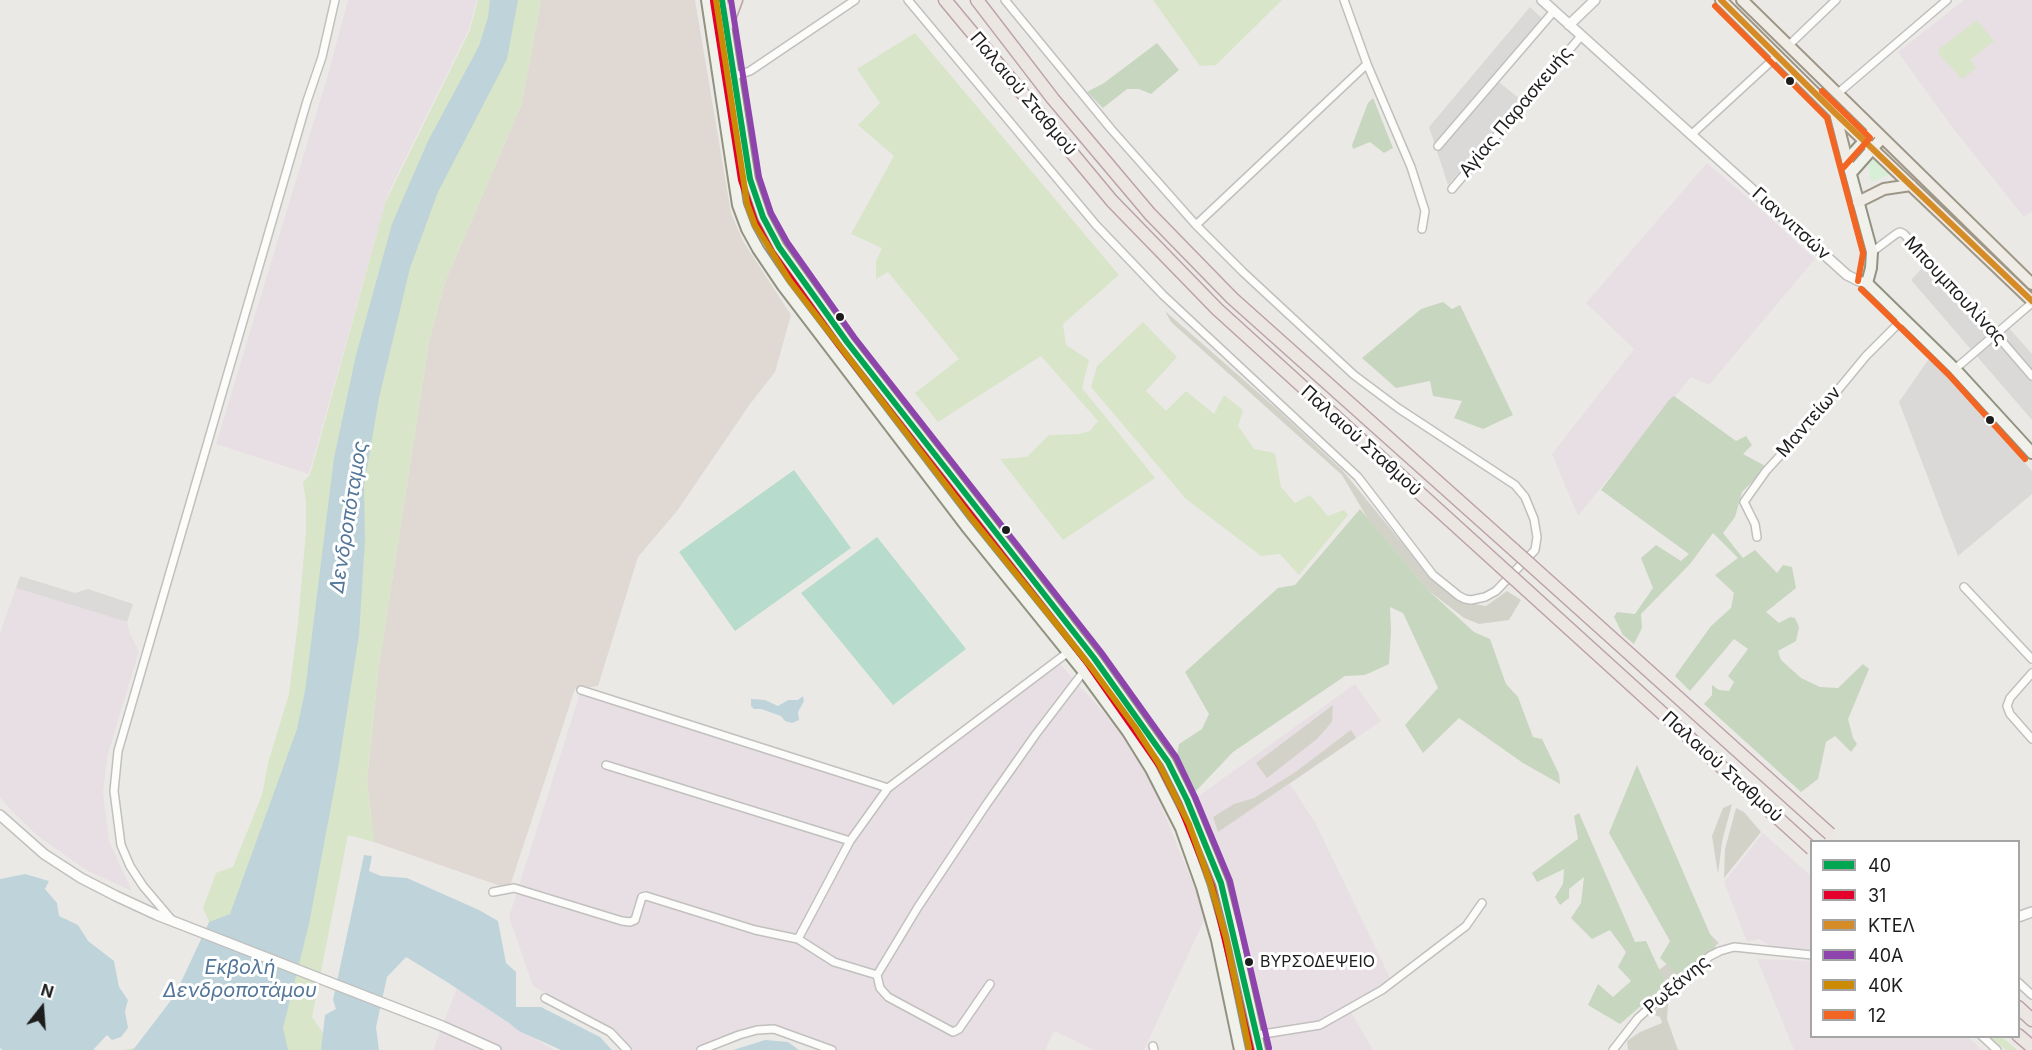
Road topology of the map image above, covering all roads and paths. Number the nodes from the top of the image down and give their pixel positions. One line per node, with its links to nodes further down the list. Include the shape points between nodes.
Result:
1 (336, 0): 65 (street, via 118,751 114,791 121,845 143,886)
2 (706, 0): 25 (main road)
3 (722, 0): 18 (main road)
4 (736, 0): 18 (highway)
5 (855, 0): 24 (street, via 750,71)
6 (908, 0): 37 (street, via 1096,225 1163,295 1358,477 1433,575 1459,596 1471,600 1496,591 1535,550 1534,519 1525,496 1354,375)
7 (945, 0): 62 (highway, Παλαιού Σταθμού, bridge, via 1112,201 1217,309)
8 (977, 0): 60 (highway, Παλαιού Σταθμού, bridge, via 1053,99 1150,214 1232,298)
9 (1005, 0): 37 (street)
10 (1344, 0): 23 (street)
11 (1542, 0): 17 (street, Γιαννιτσών)
12 (1596, 0): 19 (street, Αγίας Παρασκευής)
13 (1721, 0): 22 (main road)
14 (1742, 0): 21 (main road)
15 (1836, 0): 21 (street)
16 (1946, 0): 26 (street)
17 (1554, 11): 19 (street, Γιαννιτσών); 31 (street)
18 (727, 24): 24 (main road)
19 (1569, 26): 20 (street, Γιαννιτσών)
20 (1581, 36): 29 (street, Γιαννιτσών); 35 (street, Αγίας Παρασκευής)
21 (1788, 46): 26 (main road)
22 (1777, 56): 27 (main road); 29 (street)
23 (1367, 64): 37 (street); 38 (street, via 1411,167 1425,211)
24 (735, 77): 25 (street); 51 (main road, via 753,189 779,248)
25 (719, 81): 50 (main road, via 738,205 758,249 844,367)
26 (1837, 94): 28 (main road)
27 (1835, 113): 30 (main road); 32 (main road)
28 (1878, 134): 30 (main road); 41 (main road)
29 (1691, 135): 40 (street, Γιαννιτσών, via 1847,275)
30 (1869, 144): 32 (main road); 33 (main road); 34 (main road)
31 (1438, 146)
32 (1847, 160): 33 (main road)
33 (1851, 173): 36 (main road)
34 (1911, 184): 36 (main road, via 1884,189); 42 (main road)
35 (1452, 189)
36 (1858, 202): 39 (main road)
37 (1196, 225)
38 (1422, 229)
39 (1872, 252): 40 (main road); 44 (street, Μπουμπουλίνας, via 1902,233)
40 (1867, 283): 43 (main road, Γιαννιτσών)
41 (2032, 284)
42 (2032, 302): 44 (street)
43 (1904, 318): 45 (main road, Γιαννιτσών); 48 (street, Μαντείων, via 1766,471 1744,502)
44 (1995, 333): 45 (street); 46 (street, Μπουμπουλίνας)
45 (1955, 369): 47 (main road, Γιαννιτσών)
46 (2032, 376)
47 (2032, 451)
48 (1757, 537)
49 (1964, 587): 52 (street)
50 (1067, 653): 53 (main road); 58 (street)
51 (1094, 658): 53 (street); 75 (main road, via 1168,762 1199,826 1221,883)
52 (2032, 659)
53 (1084, 672): 68 (street, via 986,805); 83 (main road, via 1140,752 1180,828 1217,940)
54 (2032, 673): 56 (street, via 2007,706)
55 (581, 690): 58 (street)
56 (2032, 739)
57 (606, 765): 61 (street)
58 (888, 788): 61 (street)
59 (0, 815): 65 (street, via 44,854 81,878)
60 (1835, 838)
61 (850, 841): 66 (street)
62 (1810, 847)
63 (493, 892): 66 (street, via 514,888 630,922 635,920 642,897 646,896 755,930)
64 (1482, 903): 75 (street, via 1466,926 1382,990 1320,1025)
65 (172, 921): 79 (street)
66 (798, 939): 68 (street, via 834,962)
67 (1810, 956): 85 (street, Ρωξάνης, via 1734,947 1710,956 1638,1018)
68 (877, 975): 70 (street, via 880,988 888,997 952,1032 959,1029)
69 (2020, 983): 71 (street)
70 (990, 984)
71 (2032, 994)
72 (545, 998): 80 (street, via 610,1032)
73 (2020, 1008): 74 (highway)
74 (2032, 1020)
75 (1257, 1035): 84 (main road)
76 (2020, 1036): 78 (highway)
77 (1984, 1038): 86 (street)
78 (2032, 1047)
79 (496, 1050)
80 (627, 1050)
81 (701, 1050): 82 (street, via 739,1035 774,1029)
82 (832, 1050)
83 (1240, 1050)
84 (1260, 1050)
85 (1613, 1050)
86 (1997, 1050)

